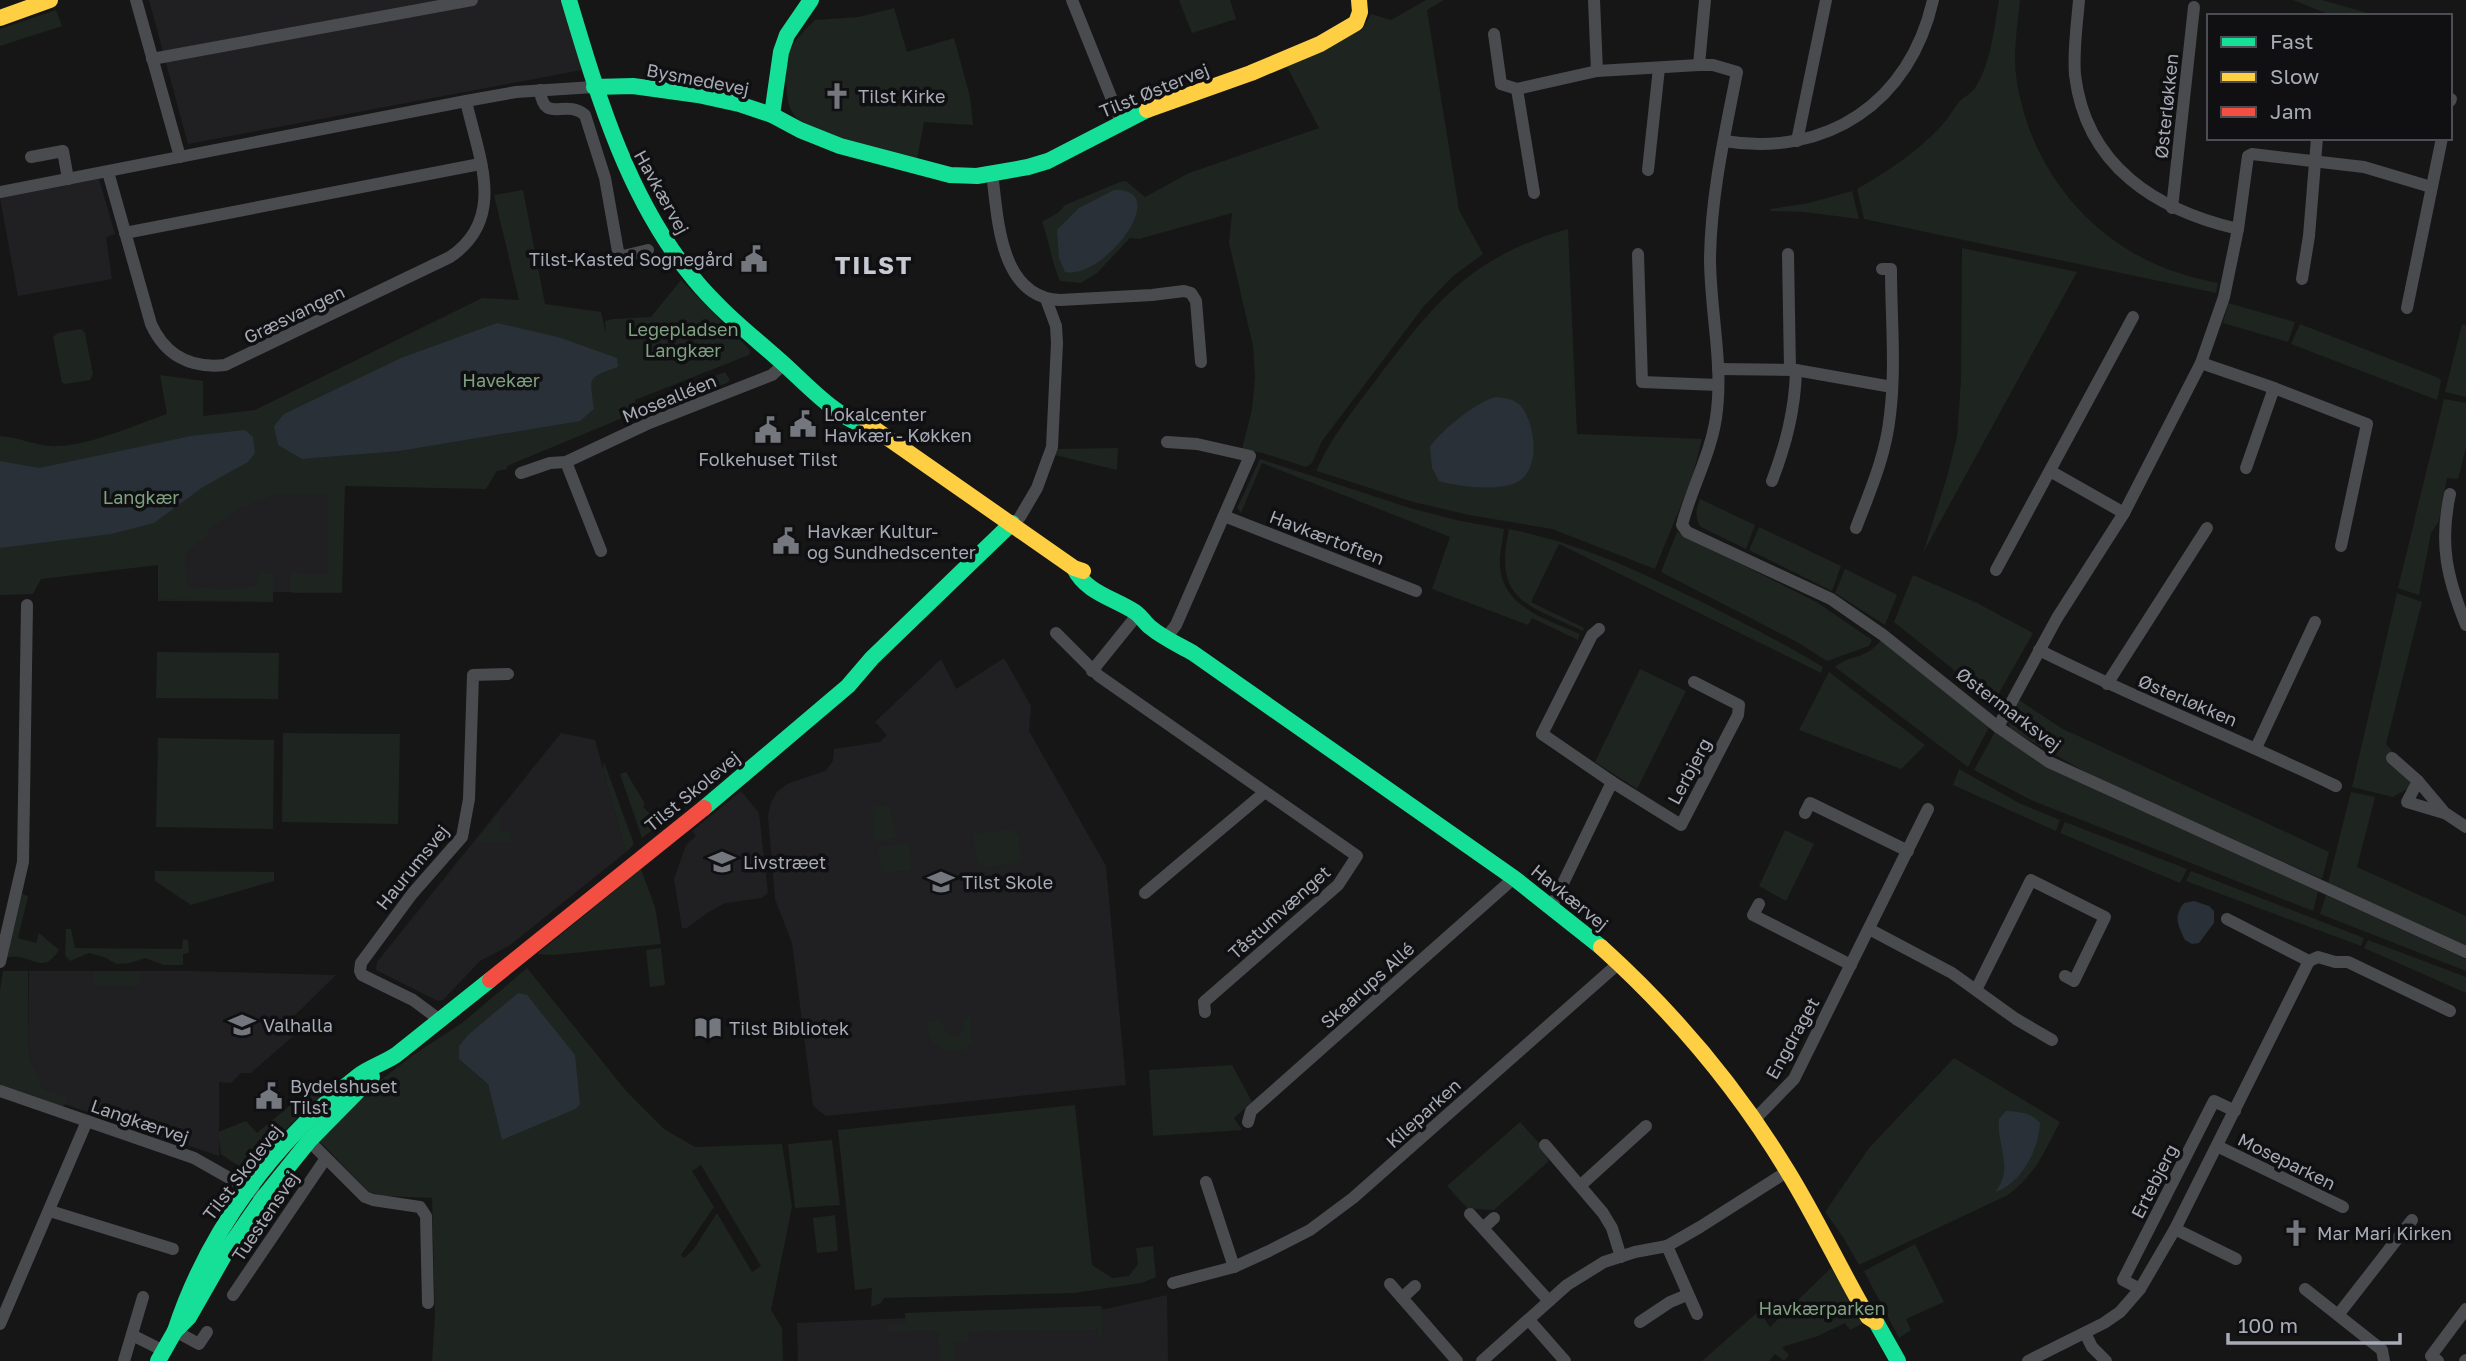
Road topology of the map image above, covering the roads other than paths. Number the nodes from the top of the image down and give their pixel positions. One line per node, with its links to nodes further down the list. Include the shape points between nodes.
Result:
1 (50, 0): 14 (street)
2 (136, 0): 16 (street)
3 (472, 0): 16 (street)
4 (569, 0): 20 (street, Havkærvej)
5 (811, 0): 24 (street, via 781,52)
6 (1072, 0): 25 (street)
7 (1594, 0): 19 (street)
8 (1705, 0): 17 (street)
9 (1826, 0): 29 (street)
10 (1933, 0): 29 (street, via 1920,44 1894,84 1842,126)
11 (2079, 0): 42 (street, via 2076,76 2089,123 2104,151 2126,176)
12 (1360, 6): 25 (street, Tilst Østervej, via 1356,23 1349,29 1297,54)
13 (2194, 7): 42 (street, Østerløkken)
14 (0, 18)
15 (1494, 34): 21 (street, via 1501,84)
16 (152, 59): 31 (street)
17 (1699, 65): 18 (street, Østermarksvej); 28 (street, Østermarksvej, via 1737,72)
18 (1659, 68): 19 (street, Østermarksvej); 34 (street)
19 (1597, 71): 21 (street, Østermarksvej)
20 (594, 87): 22 (street); 24 (street, Bysmedevej, via 633,86 698,95); 55 (street, Havkærvej, via 622,163 665,240 728,316)
21 (1517, 89): 41 (street)
22 (540, 90): 23 (street); 45 (street, via 546,108 578,109 585,115 605,178 619,257)
23 (466, 101): 31 (street); 33 (street, Græsvangen)
24 (772, 115): 37 (street, Bysmedevej, via 840,146)
25 (1121, 122): 36 (street, Tilst Østervej, via 1048,160)
26 (2317, 140): 32 (street)
27 (2442, 140): 39 (street)
28 (1724, 141): 29 (street, via 1759,145); 56 (street, Østermarksvej, via 1710,258)
29 (1797, 141)
30 (32, 157): 38 (street, via 63,151)
31 (180, 158): 35 (street)
32 (2316, 162): 39 (street, via 2364,167); 43 (street, via 2248,156); 49 (street)
33 (480, 164): 44 (street); 44 (street, Græsvangen, via 486,200 482,219 461,250 225,365 192,364 177,357 157,337)
34 (1648, 170)
35 (108, 172): 38 (street); 44 (street, Græsvangen)
36 (992, 173): 37 (street, Tilst Østervej); 50 (street, via 1004,252 1021,281)
37 (950, 175)
38 (68, 179): 40 (street)
39 (2431, 187): 51 (street)
40 (0, 192)
41 (1534, 193)
42 (2172, 208): 43 (street)
43 (2238, 229): 54 (street, via 2224,297)
44 (125, 233)
45 (648, 250)
46 (1638, 254): 58 (street, via 1642,382)
47 (1788, 254): 57 (street)
48 (1882, 269): 59 (street, via 1891,269)
49 (2302, 279)
50 (1046, 299): 53 (street, via 1191,293 1196,301); 70 (street, via 1057,343 1052,447 1037,488)
51 (2407, 308)
52 (2133, 317): 64 (street)
53 (1201, 362)
54 (2201, 363): 60 (street); 68 (street)
55 (784, 365): 62 (street, Mosealléen, via 772,375 646,424); 70 (street, Havkærvej)
56 (1718, 369): 57 (street); 58 (street, Østermarksvej)
57 (1793, 370): 59 (street); 66 (street, via 1796,393 1790,429)
58 (1718, 385): 89 (street, Østermarksvej, via 1706,459 1682,526 1830,599)
59 (1892, 387): 71 (street, via 1883,454)
60 (2274, 388): 63 (street); 73 (street, via 2367,424)
61 (1173, 438): 69 (street, via 1250,456)
62 (566, 462): 65 (street, Mosealléen); 74 (street)
63 (2246, 468)
64 (2050, 471): 68 (street); 75 (street)
65 (521, 473)
66 (1772, 481)
67 (2450, 494): 80 (street, via 2444,522 2448,571)
68 (2124, 513): 84 (street)
69 (1224, 516): 76 (street, Havkærtoften); 83 (street)
70 (1016, 520): 78 (street, Havkærvej); 116 (street, Tilst Skolevej, via 848,686)
71 (1856, 528)
72 (2207, 528): 88 (street, Østerløkken)
73 (2341, 546)
74 (601, 551)
75 (1996, 570)
76 (1416, 591)
77 (27, 605): 109 (street, via 23,862)
78 (1138, 614): 83 (street, Havkærvej, via 1156,621); 85 (street)
79 (2315, 622): 90 (street)
80 (2466, 625)
81 (1599, 629): 93 (street, Lerbjerg, via 1542,734)
82 (1056, 633): 85 (street, Tåstumvænget)
83 (1169, 635): 101 (street, Havkærvej)
84 (2039, 650): 88 (street, Østerløkken); 89 (street)
85 (1092, 671): 95 (street, Tåstumvænget)
86 (508, 674): 116 (street, Haurumsvej, via 472,675 469,799 462,837 361,963 362,975)
87 (1695, 682): 93 (street, Lerbjerg, via 1739,705 1738,716 1681,825)
88 (2106, 684): 90 (street, Østerløkken)
89 (1998, 727): 107 (street, Østermarksvej, via 2079,777)
90 (2256, 748): 94 (street, Østerløkken)
91 (2392, 758): 92 (street)
92 (2418, 781): 98 (street); 98 (street, via 2407,802)
93 (1612, 782): 104 (street)
94 (2336, 786)
95 (1265, 792): 102 (street); 115 (street, Tåstumvænget, via 1357,856 1338,885 1204,1002)
96 (1928, 809): 100 (street, Engdraget)
97 (1805, 813): 100 (street, via 1811,803)
98 (2445, 813): 99 (street)
99 (2466, 827)
100 (1908, 851): 106 (street, Engdraget)
101 (1514, 878): 104 (street, Havkærvej); 123 (street, Skaarups Allé, via 1251,1111)
102 (1145, 893)
103 (1759, 904): 111 (street, via 1753,915)
104 (1552, 906): 110 (street, Havkærvej)
105 (2227, 919): 108 (street)
106 (1869, 929): 111 (street, Engdraget); 113 (street)
107 (2466, 952)
108 (2309, 961): 114 (street, via 2318,957 2348,962); 120 (street)
109 (0, 962)
110 (1619, 963): 121 (street, Havkærvej, via 1709,1061); 145 (street, Kileparken, via 1353,1198 1310,1230)
111 (1851, 965): 121 (street, Engdraget, via 1794,1079)
112 (2065, 976): 113 (street, via 2074,981 2105,917 2031,880)
113 (1976, 990): 117 (street, via 2015,1020)
114 (2450, 1011)
115 (1205, 1012)
116 (440, 1020): 118 (street, Tilst Skolevej)
117 (2052, 1040)
118 (377, 1067): 125 (street, Tilst Skolevej); 132 (street, Tilst Skolevej, via 362,1072 326,1104)
119 (0, 1091): 122 (street, Langkærvej)
120 (2235, 1111): 127 (street); 149 (street, Ertebjerg, via 2214,1101 2123,1280)
121 (1754, 1120): 129 (street, Havkærvej)
122 (87, 1121): 132 (street, Langkærvej, via 194,1157); 135 (street)
123 (1248, 1122)
124 (1646, 1126): 131 (street)
125 (310, 1141): 128 (street); 133 (street, Tilst Skolevej)
126 (1545, 1146): 131 (street)
127 (2217, 1146): 134 (street, Moseparken); 140 (street)
128 (326, 1158): 151 (street, Tuestensvej); 156 (street, via 365,1197 420,1207 426,1216)
129 (1788, 1171): 141 (street); 172 (street, Havkærvej, via 1837,1257 1858,1283)
130 (1206, 1182): 145 (street)
131 (1581, 1185): 143 (street, via 1612,1228)
132 (249, 1189): 133 (street, Langkærvej); 163 (street, Tilst Skolevej, via 217,1236 180,1310)
133 (263, 1198): 163 (street, Tilst Skolevej)
134 (2343, 1207)
135 (50, 1210): 142 (street); 162 (street)
136 (1470, 1214): 139 (street)
137 (1494, 1218): 139 (street)
138 (2412, 1220): 159 (street)
139 (1483, 1228): 155 (street)
140 (2175, 1229): 144 (street); 149 (street)
141 (1667, 1246): 143 (street); 152 (street)
142 (173, 1249)
143 (1621, 1256): 155 (street, via 1575,1280)
144 (2236, 1259)
145 (1234, 1267): 146 (street, Kileparken)
146 (1173, 1283)
147 (1390, 1284): 154 (street)
148 (1415, 1286): 154 (street)
149 (2140, 1289): 165 (street, via 2120,1312)
150 (2305, 1289): 159 (street)
151 (233, 1295)
152 (1687, 1295): 158 (street); 161 (street)
153 (143, 1297): 166 (street)
154 (1402, 1298): 169 (street)
155 (1549, 1301): 160 (street)
156 (428, 1303)
157 (2466, 1309): 176 (street, via 2431,1356)
158 (1697, 1314)
159 (2338, 1315): 175 (street, via 2382,1350)
160 (1529, 1320): 170 (street); 171 (street)
161 (1640, 1322)
162 (0, 1324)
163 (175, 1331): 164 (street, via 199,1344); 167 (street, Tilst Skolevej)
164 (207, 1332)
165 (2085, 1333): 173 (street); 174 (street)
166 (132, 1335): 167 (street, Tilst Skolevej); 168 (street)
167 (161, 1356)
168 (124, 1361)
169 (1457, 1361)
170 (1482, 1361)
171 (1565, 1361)
172 (1898, 1361)
173 (2028, 1361)
174 (2106, 1361)
175 (2384, 1361)
176 (2438, 1361)

